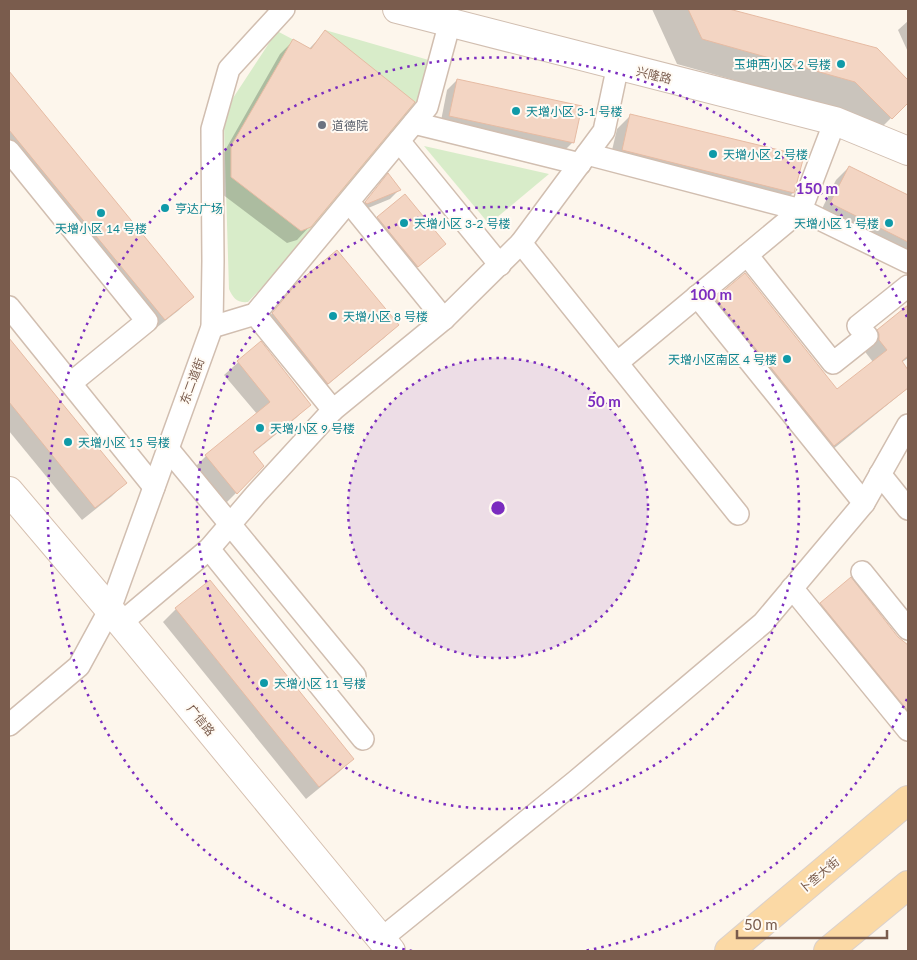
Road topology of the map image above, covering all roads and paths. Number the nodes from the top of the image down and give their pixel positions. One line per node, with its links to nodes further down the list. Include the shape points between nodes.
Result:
1 (284, 9): 22 (street, 东二道街, via 229,69 212,129)
2 (397, 9): 3 (main road, 兴隆路)
3 (450, 22): 4 (main road, 兴隆路); 6 (street, via 427,107)
4 (618, 65): 5 (main road, 兴隆路); 10 (street, via 604,131)
5 (835, 121): 9 (main road, 兴隆路); 12 (street)
6 (414, 123): 7 (street); 10 (street)
7 (399, 141): 11 (street); 16 (street)
8 (9, 151): 24 (street, via 147,321)
9 (908, 151)
10 (583, 159): 12 (street); 13 (street)
11 (349, 202): 20 (street); 21 (street)
12 (800, 210): 14 (street); 15 (street)
13 (522, 244): 16 (street); 23 (street)
14 (747, 255): 17 (street, via 833,363 867,336 858,326); 18 (street)
15 (908, 262)
16 (500, 265): 21 (street)
17 (908, 286)
18 (697, 296): 23 (street); 31 (street)
19 (9, 307): 24 (street)
20 (255, 314): 22 (street); 25 (street)
21 (444, 319): 25 (street)
22 (212, 327): 27 (street, 东二道街)
23 (617, 362): 33 (street)
24 (71, 383): 29 (street)
25 (333, 410): 34 (street)
26 (908, 425): 28 (street)
27 (168, 449): 29 (street, 东二道街); 34 (street)
28 (880, 474): 31 (street); 32 (street)
29 (154, 487): 38 (street, 东二道街)
30 (9, 491): 38 (main road, 广信路)
31 (864, 503): 37 (street)
32 (908, 509)
33 (738, 514)
34 (230, 524): 35 (street); 40 (street)
35 (209, 549): 38 (street); 43 (street)
36 (862, 572): 39 (street)
37 (792, 588): 42 (street); 46 (street, via 756,629)
38 (116, 616): 41 (street, 东二道街, via 79,666); 46 (main road, 广信路)
39 (908, 629)
40 (355, 676)
41 (9, 725)
42 (908, 730)
43 (363, 739)
44 (908, 800): 47 (main road, 卜奎大街)
45 (908, 885): 48 (main road)
46 (386, 945)
47 (729, 951)
48 (828, 951)

